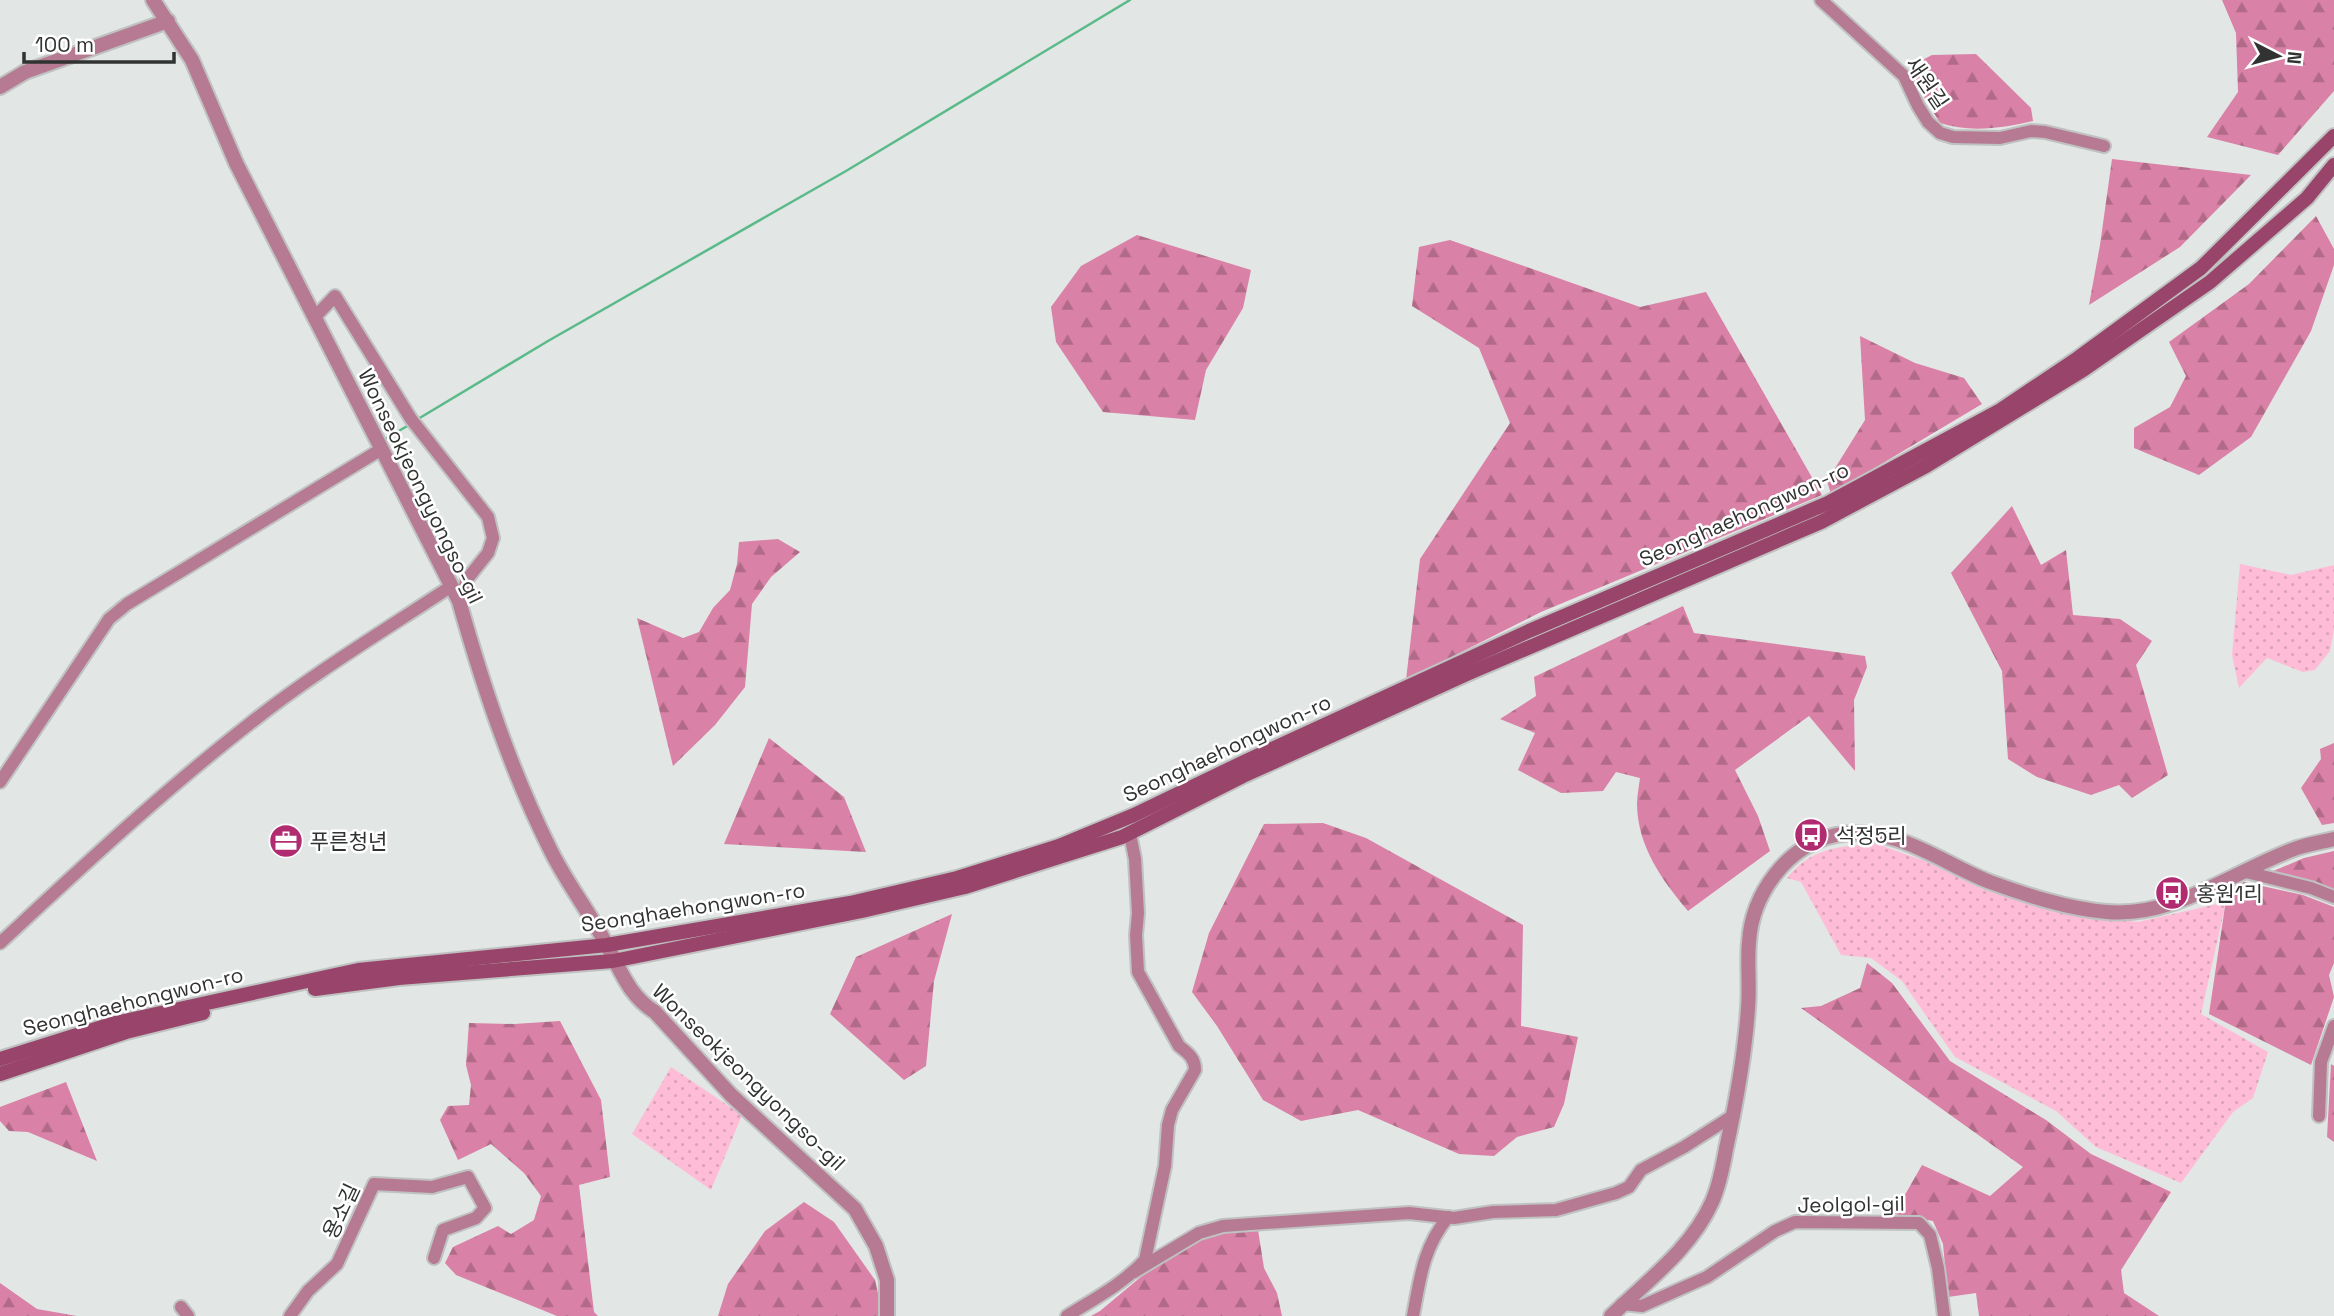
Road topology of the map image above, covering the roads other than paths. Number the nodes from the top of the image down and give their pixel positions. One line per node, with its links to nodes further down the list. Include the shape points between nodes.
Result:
1 (153, 0): 3 (street, Wonseokjeongyongso-gil)
2 (1821, 0): 6 (street, 새원길, via 1904,76 1917,106 1940,133 2000,138 2045,132)
3 (168, 21): 4 (street, via 25,72); 8 (street, Wonseokjeongyongso-gil, via 192,60 236,163)
4 (0, 86)
5 (2334, 136): 18 (main road, Seonghaehongwon-ro, via 2201,268 2078,358 1999,411 1828,503 1529,631 1059,846 957,878 850,903)
6 (2104, 146)
7 (2334, 165): 19 (main road, Seonghaehongwon-ro, via 2307,198 2210,282 2083,370 1926,466 1821,522 1467,674 1122,837 965,887)
8 (314, 318): 9 (street, Wonseokjeongyongso-gil); 11 (street, via 335,296 415,424 488,517 492,538 488,553 468,578)
9 (380, 450): 10 (street, Wonseokjeongyongso-gil); 12 (street, via 109,619)
10 (450, 587): 11 (street, Wonseokjeongyongso-gil); 17 (street, via 245,726)
11 (459, 601): 18 (street, Wonseokjeongyongso-gil, via 515,775 550,850)
12 (0, 782)
13 (1131, 839): 27 (street, via 1138,972 1179,1046 1195,1063 1171,1111 1165,1166 1145,1260)
14 (2334, 839): 15 (street, via 2297,848)
15 (2246, 872): 16 (street); 23 (street, via 2161,906 2134,913 2105,912 2067,906 1989,881 1928,850 1876,834 1838,835 1803,847 1773,877 1753,919 1749,1008)
16 (2334, 897)
17 (0, 943)
18 (607, 945): 19 (street, Wonseokjeongyongso-gil); 21 (main road, Seonghaehongwon-ro, via 358,970 114,1023)
19 (613, 961): 22 (main road, Seonghaehongwon-ro, via 329,986 126,1032); 30 (street, Wonseokjeongyongso-gil, via 639,1002 655,1012 731,1095 855,1209 876,1246 887,1279)
20 (2334, 1026): 24 (street, via 2320,1062)
21 (0, 1059)
22 (0, 1074)
23 (1734, 1115): 25 (street, via 1641,1170 1629,1187 1616,1193 1556,1210); 28 (street, via 1712,1203 1680,1252)
24 (2319, 1116)
25 (1448, 1217): 27 (street, via 1409,1213 1223,1226 1199,1233); 32 (street, via 1434,1233 1422,1263)
26 (434, 1258): 29 (street, 용소길, via 443,1230 476,1218 485,1208 468,1177 432,1187 374,1184 337,1264)
27 (1134, 1272): 31 (street)
28 (1622, 1304): 33 (street); 34 (street, Jeolgol-gil, via 1642,1306 1707,1277 1795,1222 1898,1221 1919,1223 1930,1235)
29 (290, 1316)
30 (887, 1316)
31 (1067, 1316)
32 (1413, 1316)
33 (1611, 1316)
34 (1944, 1316)

